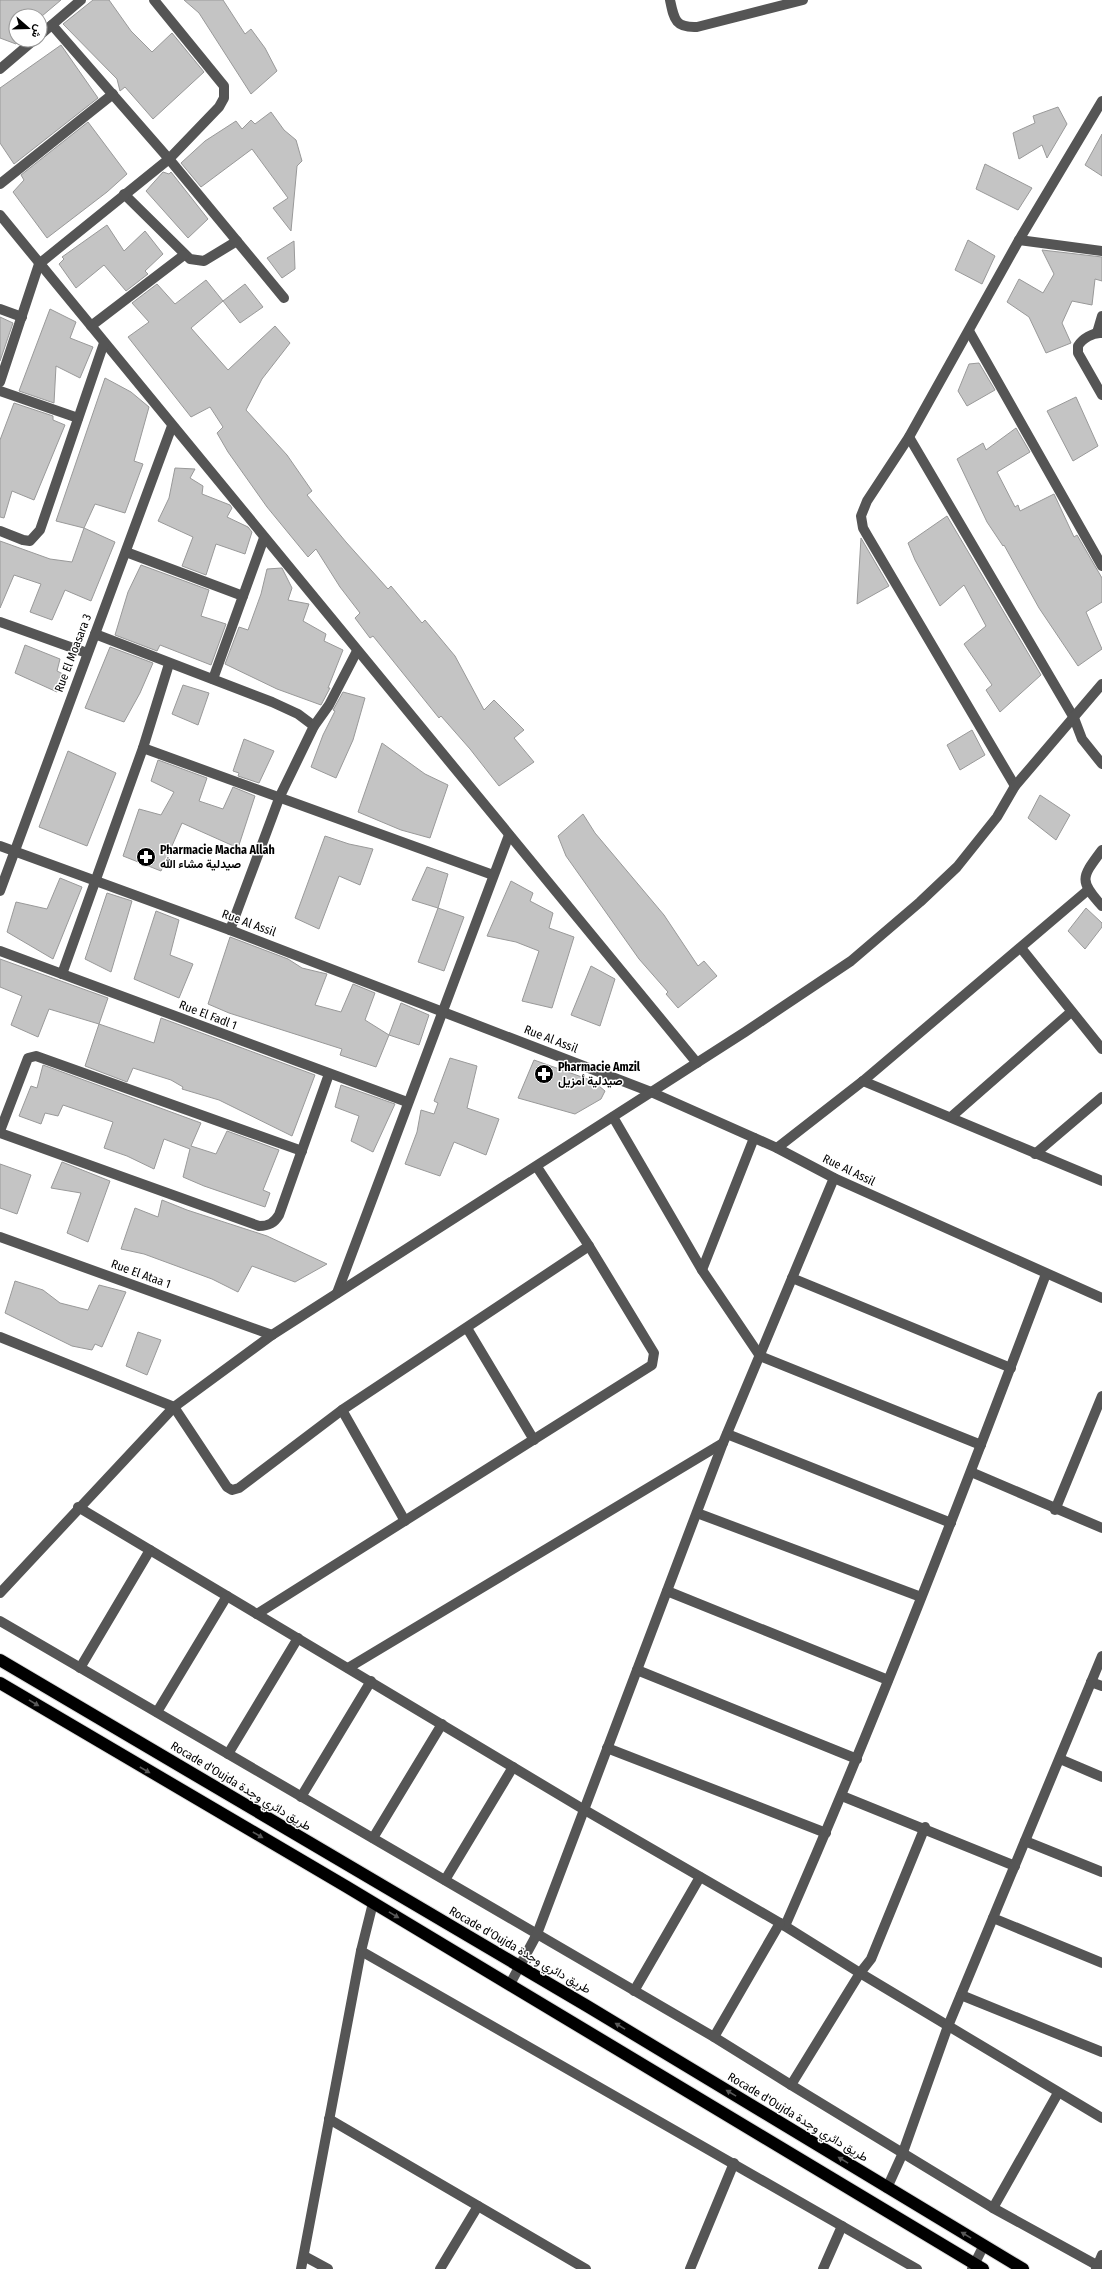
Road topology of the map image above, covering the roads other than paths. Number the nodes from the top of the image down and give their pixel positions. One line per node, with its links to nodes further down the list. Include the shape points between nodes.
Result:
1 (80, 0): 5 (street)
2 (154, 0): 11 (street, via 224,86 225,92 219,107)
3 (670, 0): 4 (street, via 674,17 679,24 687,27)
4 (803, 0)
5 (52, 25): 6 (street); 9 (street)
6 (48, 28)
7 (25, 48): 8 (street)
8 (0, 69)
9 (113, 94): 11 (street); 12 (street)
10 (1102, 101): 15 (street)
11 (169, 159): 13 (street); 16 (street)
12 (0, 184)
13 (124, 194): 18 (street); 19 (street)
14 (0, 215): 19 (street)
15 (1019, 240): 17 (street); 25 (street)
16 (237, 241): 18 (street, via 204,261 196,261); 20 (street)
17 (1102, 251)
18 (184, 255): 24 (street)
19 (39, 264): 23 (street); 24 (street)
20 (284, 298)
21 (0, 309): 23 (street)
22 (1102, 316): 26 (street)
23 (22, 317): 28 (street)
24 (90, 326): 27 (street)
25 (969, 331): 33 (street); 37 (street)
26 (1100, 333): 30 (street, via 1081,341 1078,349)
27 (104, 343): 31 (street); 32 (street)
28 (1, 376)
29 (0, 391): 31 (street)
30 (1102, 395)
31 (78, 418): 34 (street, via 40,530 30,540 23,540)
32 (172, 426): 35 (street); 36 (street, Rue El Moasara 3)
33 (909, 437): 46 (street); 50 (street, via 867,501 861,516 863,528)
34 (0, 531)
35 (264, 538): 38 (street); 41 (street)
36 (126, 552): 38 (street); 40 (street, Rue El Moasara 3)
37 (1102, 566)
38 (243, 596): 44 (street)
39 (0, 622): 42 (street)
40 (95, 634): 42 (street, Rue El Moasara 3); 43 (street)
41 (357, 651): 47 (street, via 330,705); 52 (street)
42 (87, 653): 55 (street, Rue El Moasara 3)
43 (169, 664): 44 (street); 48 (street)
44 (213, 679): 47 (street, via 298,714)
45 (1102, 684): 46 (street)
46 (1074, 718): 49 (street, via 1082,739); 50 (street)
47 (314, 726): 51 (street)
48 (143, 748): 51 (street); 57 (street)
49 (1102, 764)
50 (1015, 786): 68 (street, via 982,837 957,867 920,902 851,961)
51 (280, 796): 56 (street); 61 (street)
52 (509, 835): 56 (street); 68 (street)
53 (0, 846): 55 (street, Rue Al Assil)
54 (1102, 850): 58 (street, via 1086,874 1085,885)
55 (15, 851): 57 (street, Rue Al Assil); 59 (street, Rue El Moasara 3)
56 (493, 875): 65 (street)
57 (95, 881): 61 (street, Rue Al Assil); 64 (street)
58 (1088, 890): 60 (street); 62 (street)
59 (0, 891)
60 (1102, 906)
61 (230, 930): 65 (street, Rue Al Assil)
62 (1022, 948): 66 (street); 70 (street)
63 (0, 951): 64 (street, Rue El Fadl 1)
64 (62, 974): 69 (street, Rue El Fadl 1)
65 (442, 1010): 71 (street, Rue Al Assil); 73 (street)
66 (1071, 1012): 67 (street); 75 (street)
67 (1102, 1049)
68 (697, 1062): 71 (street)
69 (329, 1074): 73 (street, Rue El Fadl 1); 79 (street)
70 (863, 1081): 75 (street); 78 (street)
71 (651, 1092): 74 (street); 77 (street, Rue Al Assil)
72 (1102, 1097): 80 (street)
73 (407, 1102): 89 (street)
74 (613, 1117): 81 (street); 86 (street)
75 (951, 1117): 80 (street)
76 (0, 1132): 79 (street, via 259,1226 267,1226 279,1215); 79 (street, via 28,1058 36,1056)
77 (754, 1138): 78 (street, Rue Al Assil); 86 (street)
78 (777, 1148): 82 (street, Rue Al Assil)
79 (302, 1151)
80 (1035, 1154): 83 (street)
81 (536, 1167): 85 (street); 89 (street)
82 (834, 1178): 87 (street, Rue Al Assil); 88 (street)
83 (1102, 1181)
84 (0, 1237): 92 (street, Rue El Ataa 1)
85 (589, 1246): 91 (street); 100 (street, via 654,1353 654,1360 647,1369)
86 (702, 1270): 94 (street)
87 (1046, 1274): 90 (street, Rue Al Assil); 95 (street)
88 (792, 1278): 94 (street); 95 (street)
89 (337, 1293): 92 (street)
90 (1102, 1298)
91 (468, 1328): 98 (street); 100 (street)
92 (272, 1335): 97 (street)
93 (0, 1337): 97 (street)
94 (760, 1356): 99 (street); 101 (street)
95 (1011, 1368): 101 (street)
96 (1102, 1396): 104 (street)
97 (174, 1407): 98 (street, via 227,1487 232,1490 239,1488); 103 (street)
98 (342, 1410): 106 (street)
99 (725, 1439): 105 (street); 107 (street); 120 (street)
100 (534, 1440): 106 (street)
101 (981, 1444): 102 (street)
102 (971, 1472): 104 (street); 107 (street)
103 (78, 1508): 109 (street); 111 (street)
104 (1054, 1510): 108 (street)
105 (697, 1513): 110 (street); 113 (street)
106 (405, 1521): 114 (street)
107 (950, 1523): 113 (street)
108 (1102, 1528)
109 (150, 1550): 112 (street); 119 (street)
110 (667, 1591): 121 (street); 122 (street)
111 (0, 1593)
112 (227, 1596): 114 (street); 127 (street)
113 (921, 1597): 122 (street)
114 (257, 1614): 116 (street)
115 (0, 1622): 119 (street)
116 (298, 1638): 120 (street); 130 (street)
117 (1102, 1656): 124 (street)
118 (0, 1660): 152 (highway, Rocade d'Oujda طريق دائري وجدة)
119 (80, 1668): 127 (street)
120 (348, 1668): 123 (street)
121 (637, 1670): 129 (street); 131 (street)
122 (888, 1680): 131 (street)
123 (371, 1682): 128 (street); 136 (street)
124 (1091, 1682): 126 (street); 132 (street)
125 (0, 1683): 146 (highway, one-way to 146)
126 (1102, 1686)
127 (157, 1712): 130 (street)
128 (442, 1724): 133 (street); 140 (street)
129 (607, 1748): 137 (street); 139 (street)
130 (228, 1754): 136 (street)
131 (857, 1759): 135 (street)
132 (1060, 1759): 134 (street); 141 (street)
133 (512, 1767): 137 (street); 145 (street)
134 (1102, 1777)
135 (842, 1796): 138 (street); 139 (street)
136 (301, 1797): 140 (street)
137 (583, 1809): 144 (street); 149 (street)
138 (925, 1827): 142 (street); 153 (street, via 871,1959)
139 (826, 1833): 148 (street)
140 (373, 1838): 145 (street)
141 (1025, 1841): 142 (street); 143 (street)
142 (1016, 1866): 147 (street)
143 (1102, 1872)
144 (700, 1877): 148 (street); 155 (street)
145 (445, 1880): 149 (street)
146 (373, 1903): 150 (street); 154 (highway, one-way to 154)
147 (993, 1918): 151 (street); 156 (street)
148 (783, 1925): 153 (street); 158 (street)
149 (536, 1934): 152 (street); 155 (street)
150 (361, 1951): 163 (street); 165 (street)
151 (1102, 1963)
152 (519, 1966): 154 (street); 166 (highway, Rocade d'Oujda طريق دائري وجدة, one-way to 152)
153 (860, 1973): 157 (street); 160 (street)
154 (510, 1984): 168 (highway)
155 (634, 1991): 158 (street)
156 (961, 1995): 157 (street); 159 (street)
157 (948, 2026): 161 (street); 164 (street)
158 (714, 2037): 160 (street)
159 (1102, 2052)
160 (791, 2085): 164 (street)
161 (1058, 2093): 162 (street); 170 (street)
162 (1102, 2118)
163 (329, 2119): 169 (street); 174 (street)
164 (902, 2155): 167 (street); 170 (street)
165 (734, 2163): 171 (street); 181 (street)
166 (862, 2172): 167 (highway, Rocade d'Oujda طريق دائري وجدة); 168 (highway)
167 (887, 2188): 172 (highway, Rocade d'Oujda طريق دائري وجدة, one-way to 167)
168 (851, 2190): 175 (highway)
169 (478, 2206): 179 (street); 180 (street)
170 (993, 2208): 176 (street)
171 (842, 2226): 182 (street); 183 (street)
172 (984, 2245): 175 (street); 184 (highway, Rocade d'Oujda طريق دائري وجدة)
173 (1102, 2255): 176 (street)
174 (304, 2256): 177 (street); 178 (street)
175 (976, 2267)
176 (1099, 2267)
177 (301, 2269)
178 (328, 2269)
179 (440, 2269)
180 (586, 2269)
181 (690, 2269)
182 (823, 2269)
183 (917, 2269)
184 (1023, 2269)

